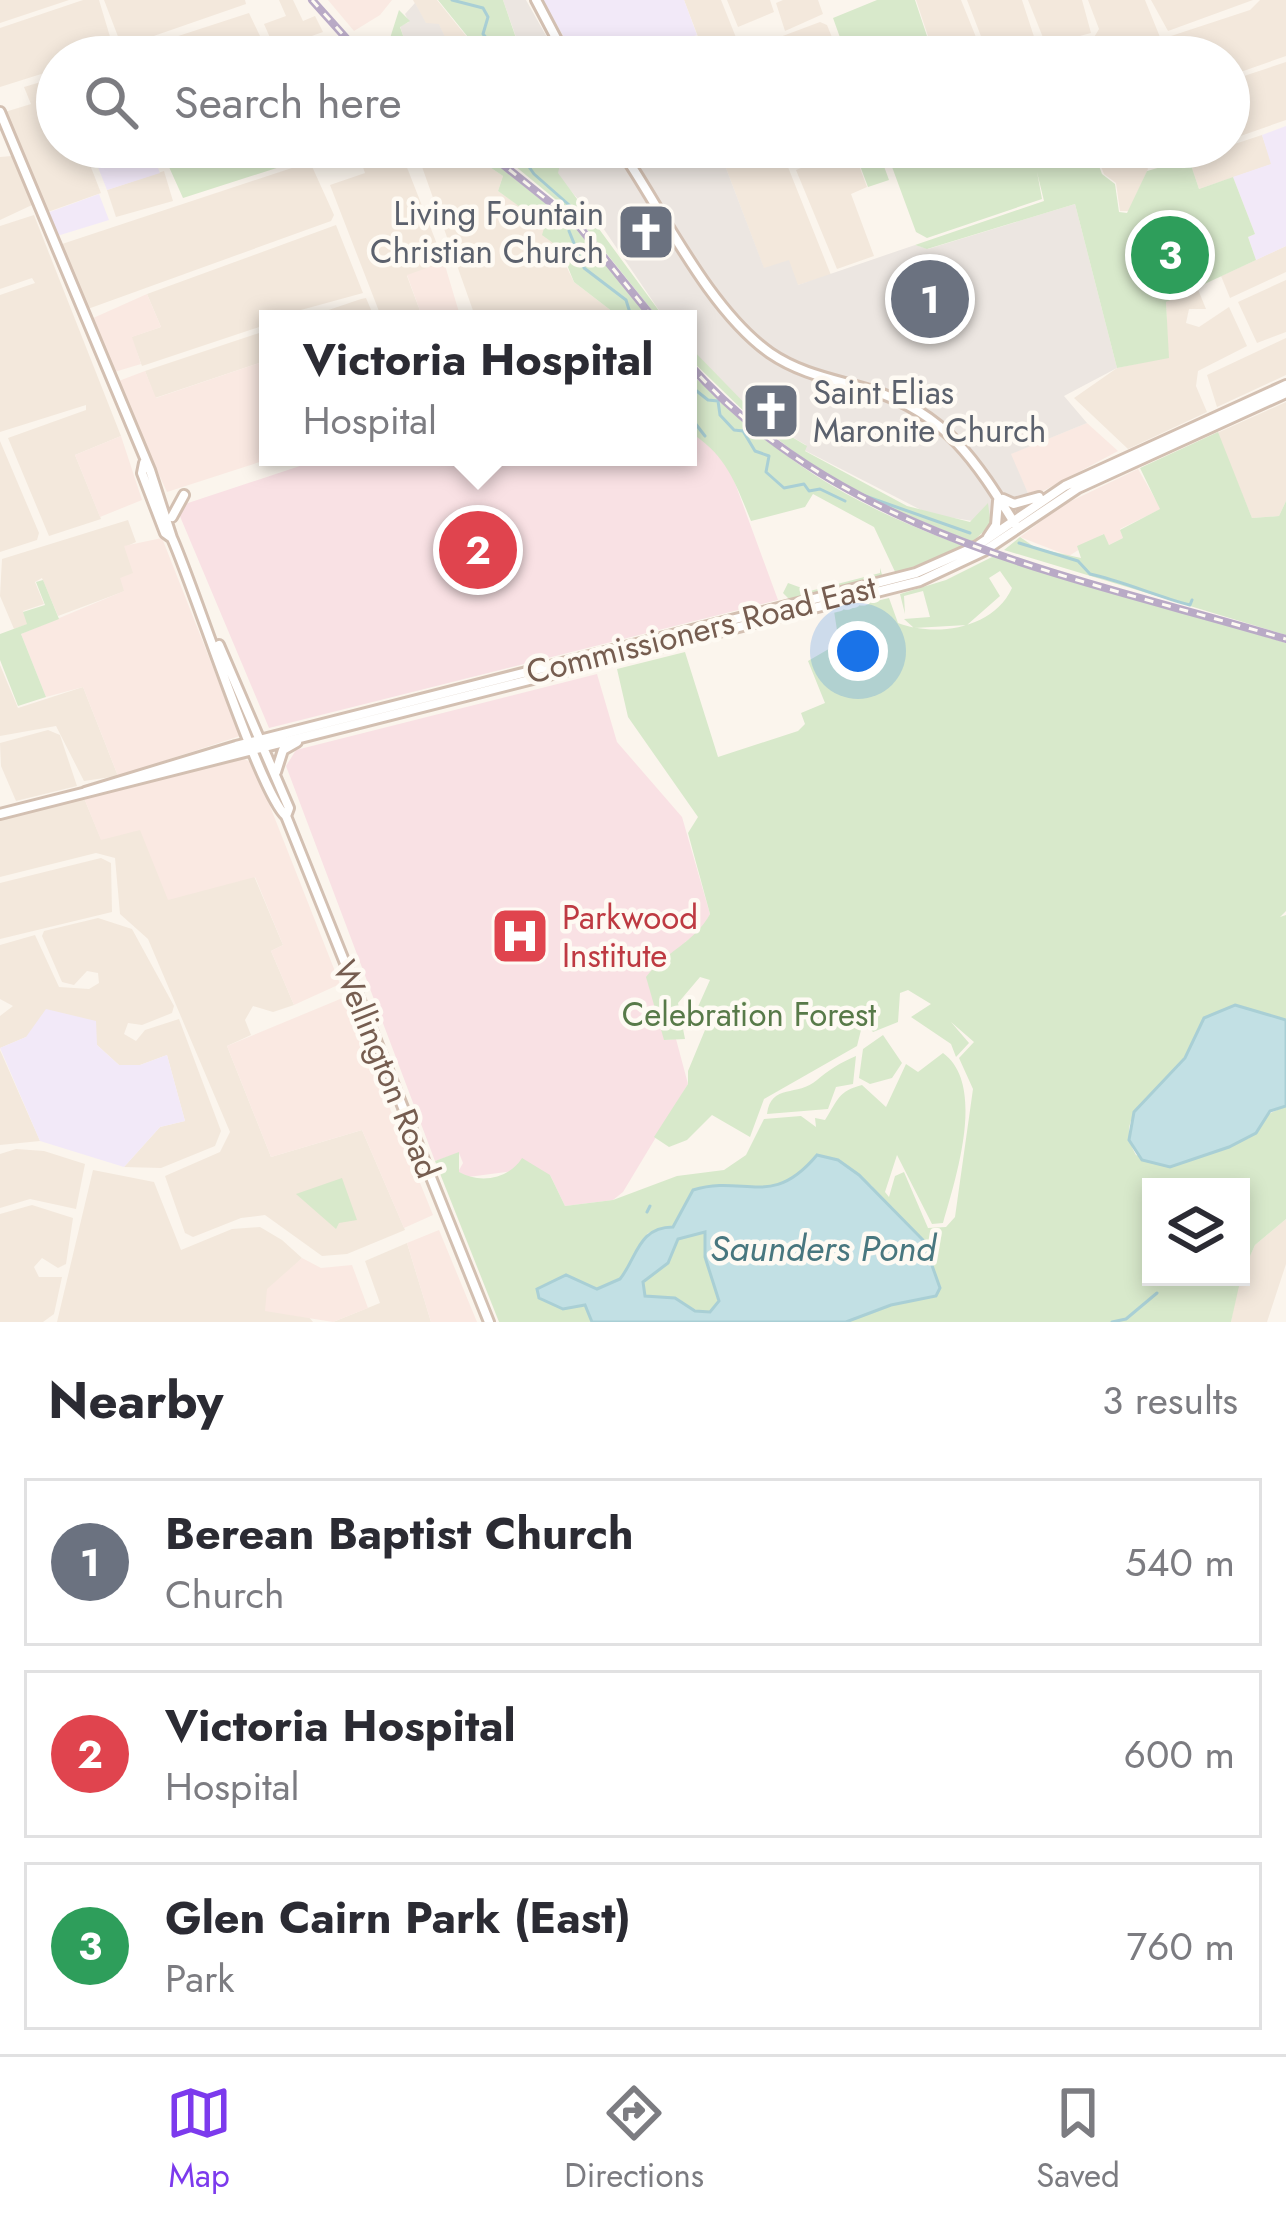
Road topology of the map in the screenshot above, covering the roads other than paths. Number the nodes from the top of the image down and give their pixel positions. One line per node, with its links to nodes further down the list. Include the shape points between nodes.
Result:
1 (536, 0): 2 (main road)
2 (555, 36)
3 (0, 112): 6 (main road, Wellington Road)
4 (633, 168): 8 (main road, via 755,340 807,372 922,411 956,436)
5 (1286, 389): 7 (main road, Commissioners Road East); 10 (main road, Commissioners Road East)
6 (144, 463): 11 (main road, Wellington Road); 12 (main road, Wellington Road)
7 (1055, 491): 8 (main road, via 1014,504); 10 (main road, Commissioners Road East)
8 (997, 494): 10 (main road); 13 (main road, via 996,525)
9 (184, 495): 11 (main road)
10 (1015, 524): 13 (main road, Commissioners Road East); 14 (main road, Commissioners Road East, via 962,564 892,589)
11 (172, 525): 12 (main road, Wellington Road)
12 (172, 538): 15 (main road, Wellington Road, via 232,665)
13 (986, 541): 15 (main road, Commissioners Road East, via 916,573)
14 (315, 735): 15 (main road, Commissioners Road East); 16 (main road, via 283,750)
15 (258, 745): 16 (main road, Wellington Road); 17 (main road, Commissioners Road East); 18 (main road, Wellington Road)
16 (275, 774): 18 (main road, Wellington Road)
17 (0, 814)
18 (286, 816): 19 (main road, Wellington Road)
19 (489, 1322)

